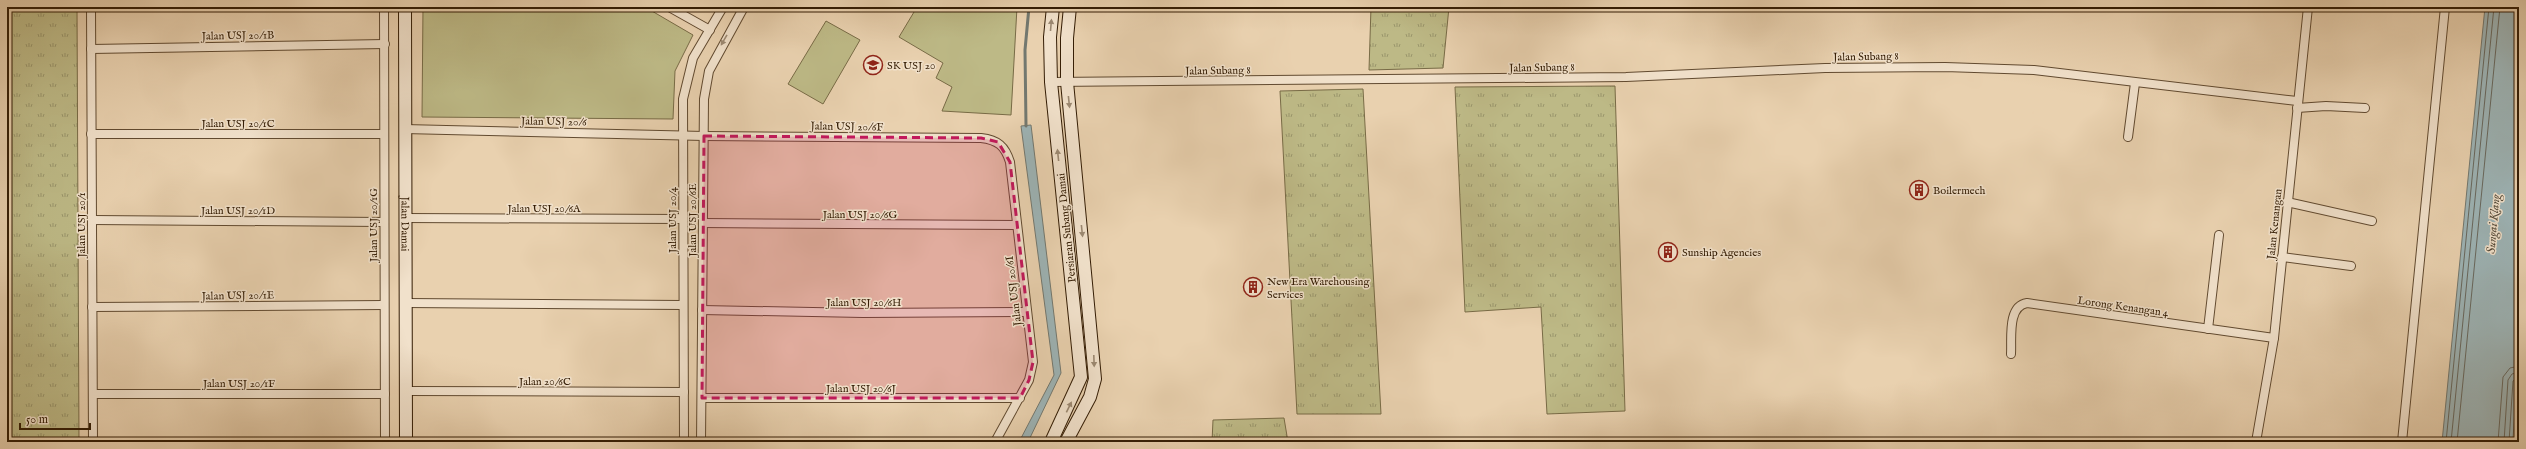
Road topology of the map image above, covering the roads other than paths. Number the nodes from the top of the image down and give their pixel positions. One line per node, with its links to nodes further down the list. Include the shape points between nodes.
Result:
1 (91, 7): 13 (street, Jalan USJ 20/1)
2 (384, 7): 12 (street, Jalan USJ 20/1G)
3 (405, 7): 19 (street, Jalan Damai)
4 (669, 7): 11 (street)
5 (724, 7): 11 (street, Jalan USJ 20/4)
6 (744, 7): 23 (street, Jalan USJ 20/6E, one-way to 23, via 709,71 704,99)
7 (1053, 7): 14 (street, Persiaran Subang Damai, one-way to 7, via 1050,37)
8 (1070, 7): 15 (street, Persiaran Subang Damai)
9 (2308, 7): 17 (street, Jalan Kenangan)
10 (2445, 7): 61 (street)
11 (710, 30): 22 (street, Jalan USJ 20/4, via 693,58 689,70 683,99)
12 (385, 44): 13 (street, Jalan USJ 20/1B); 21 (street, Jalan USJ 20/1G)
13 (91, 49): 20 (street, Jalan USJ 20/1)
14 (1051, 82): 15 (street, Jalan Subang 8); 58 (street, Persiaran Subang Damai, one-way to 14, via 1081,377)
15 (1067, 82): 16 (street, Jalan Subang 8, via 1618,77 1859,67 2034,70); 59 (street, Persiaran Subang Damai, one-way to 59, via 1095,379 1090,397)
16 (2135, 83): 17 (street, Jalan Subang 8); 24 (street)
17 (2297, 105): 18 (street, Jalan Subang 8); 26 (street, Jalan Kenangan)
18 (2365, 108)
19 (404, 129): 22 (street, Jalan USJ 20/6); 27 (street, Jalan Damai)
20 (91, 134): 21 (street, Jalan USJ 20/1C); 29 (street, Jalan USJ 20/1)
21 (384, 134): 31 (street, Jalan USJ 20/1G)
22 (682, 135): 23 (street, Jalan USJ 20/6); 28 (street, Jalan USJ 20/4)
23 (704, 136): 25 (street, Jalan USJ 20/6F); 32 (street, Jalan USJ 20/6E)
24 (2128, 137)
25 (990, 139): 33 (street, Jalan USJ 20/6I, via 998,142 1008,153)
26 (2287, 202): 30 (street); 35 (street, Jalan Kenangan)
27 (405, 218): 28 (street, Jalan USJ 20/6A); 37 (street, Jalan Damai)
28 (683, 219): 39 (street, Jalan USJ 20/4)
29 (92, 220): 31 (street, Jalan USJ 20/1D); 40 (street, Jalan USJ 20/1)
30 (2372, 221)
31 (383, 222): 38 (street, Jalan USJ 20/1G)
32 (703, 224): 33 (street, Jalan USJ 20/6G); 41 (street, Jalan USJ 20/6E)
33 (1016, 225): 42 (street, Jalan USJ 20/6I)
34 (2219, 235): 43 (street)
35 (2282, 257): 36 (street); 44 (street, Jalan Kenangan)
36 (2351, 266)
37 (406, 303): 39 (street); 46 (street, Jalan Damai)
38 (384, 305): 40 (street, Jalan USJ 20/1E); 49 (street, Jalan USJ 20/1G)
39 (683, 305): 47 (street, Jalan USJ 20/4)
40 (92, 307): 48 (street, Jalan USJ 20/1)
41 (702, 310): 42 (street, Jalan USJ 20/6H, via 863,313); 50 (street, Jalan USJ 20/6E)
42 (1026, 312): 51 (street, Jalan USJ 20/6I, via 1032,362 1029,380)
43 (2208, 329): 44 (street, Lorong Kenangan 4); 45 (street, Lorong Kenangan 4, via 2027,303 2020,304 2016,309)
44 (2274, 338): 60 (street, Jalan Kenangan)
45 (2011, 354)
46 (406, 391): 47 (street, Jalan 20/6C); 54 (street, Jalan Damai)
47 (684, 392): 55 (street, Jalan USJ 20/4)
48 (93, 394): 49 (street, Jalan USJ 20/1F); 52 (street, Jalan USJ 20/1)
49 (385, 394): 53 (street, Jalan USJ 20/1G)
50 (702, 398): 51 (street, Jalan USJ 20/6J); 56 (street, Jalan USJ 20/6E)
51 (1020, 398): 57 (street, Jalan USJ 20/6I)
52 (93, 442)
53 (385, 442)
54 (406, 442)
55 (684, 442)
56 (701, 442)
57 (995, 442)
58 (1052, 442)
59 (1066, 442)
60 (2256, 442)
61 (2402, 442)

